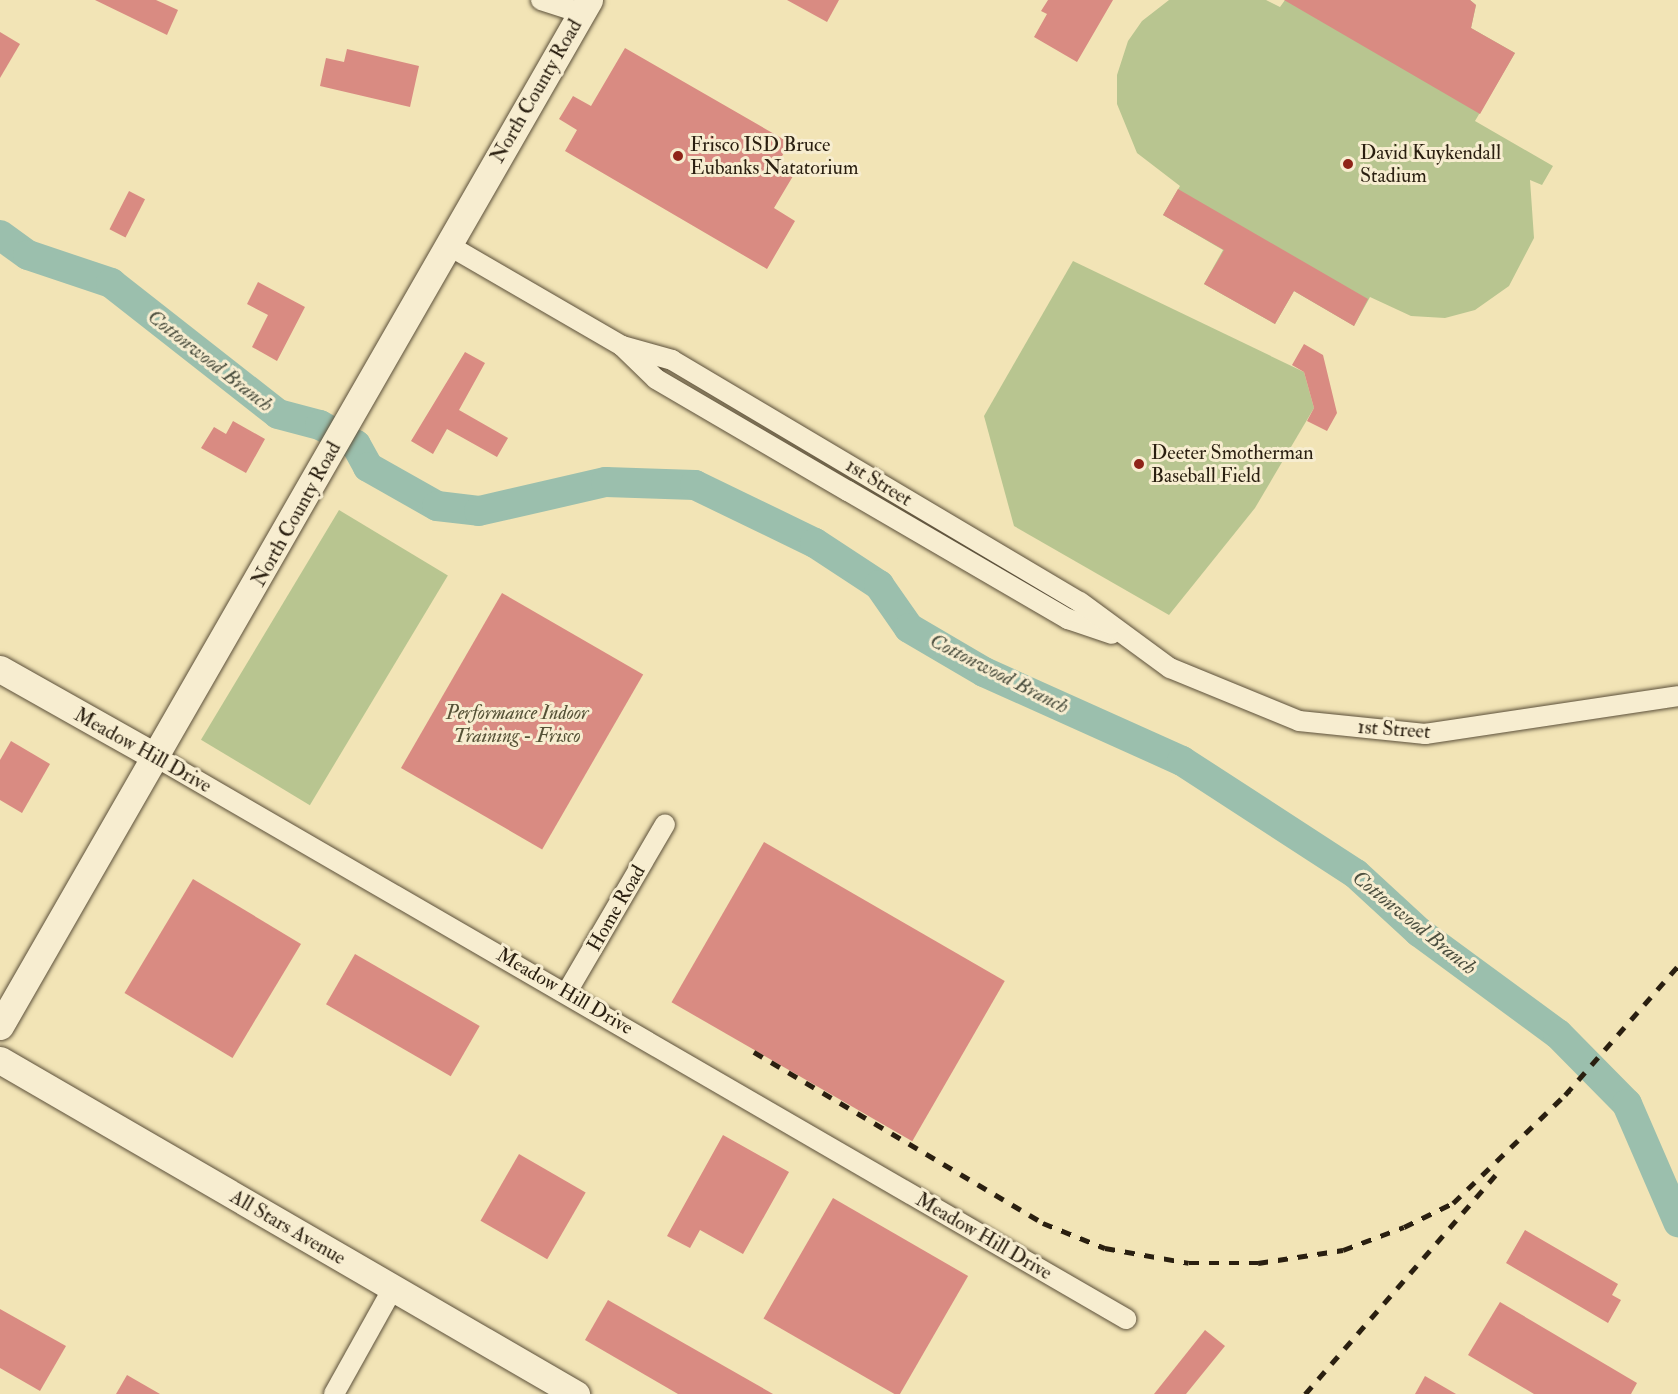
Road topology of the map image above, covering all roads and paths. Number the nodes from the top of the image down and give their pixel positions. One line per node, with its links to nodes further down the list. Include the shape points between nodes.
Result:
1 (541, 0): 2 (street)
2 (585, 7): 3 (street, North County Road)
3 (448, 245): 4 (street, 1st Street); 10 (street, North County Road)
4 (622, 346): 5 (street, 1st Street, via 672,360); 6 (street, 1st Street, via 656,379)
5 (859, 470): 6 (street); 7 (street, 1st Street, via 1080,602)
6 (848, 491): 7 (street, 1st Street, via 1068,619)
7 (1126, 639): 9 (street, 1st Street, via 1170,668 1310,722 1425,734)
8 (0, 669): 10 (street, Meadow Hill Drive)
9 (1678, 696)
10 (158, 758): 12 (street, Meadow Hill Drive); 13 (street, North County Road)
11 (665, 824): 12 (street, Home Road)
12 (567, 992): 16 (street, Meadow Hill Drive)
13 (0, 1026)
14 (0, 1060): 15 (street, All Stars Avenue)
15 (393, 1288): 17 (street); 18 (street, All Stars Avenue)
16 (1126, 1319)
17 (334, 1394)
18 (576, 1394)

